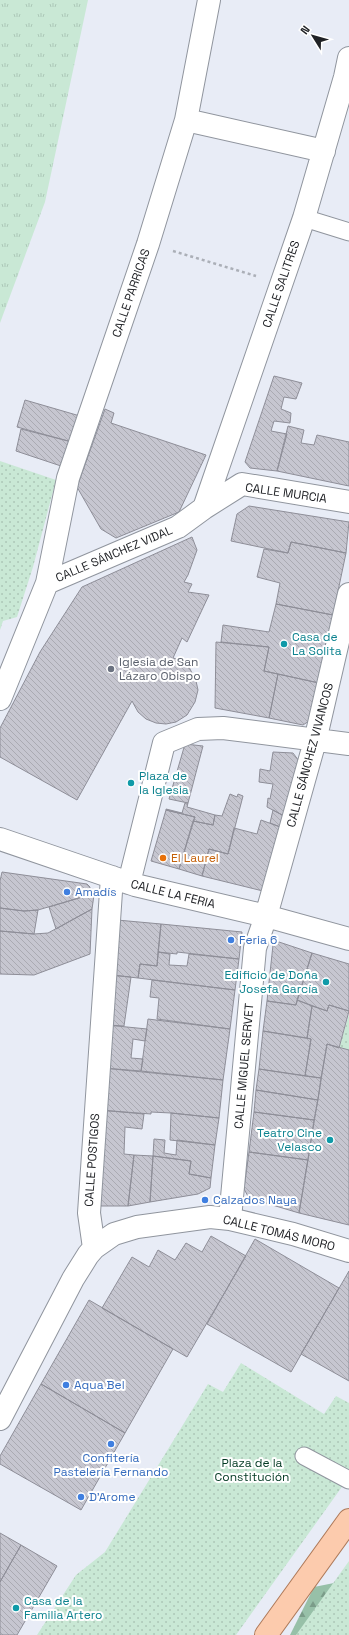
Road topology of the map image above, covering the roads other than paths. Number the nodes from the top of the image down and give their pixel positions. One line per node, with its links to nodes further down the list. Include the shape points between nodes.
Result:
1 (210, 0): 3 (street, CALLE PARRICAS)
2 (349, 58): 4 (street, CALLE SALITRES)
3 (186, 120): 4 (street); 9 (street, CALLE PARRICAS, via 148,244 68,478)
4 (324, 151): 5 (street, CALLE SALITRES)
5 (304, 218): 6 (lane); 8 (street, CALLE SALITRES)
6 (349, 232)
7 (349, 502): 8 (street, CALLE MURCIA, via 242,484)
8 (204, 508): 9 (street, CALLE SÁNCHEZ VIDAL, via 178,527)
9 (47, 584): 11 (street, CALLE SÁNCHEZ VIDAL)
10 (349, 594): 12 (street, CALLE SÁNCHEZ VIVANCOS)
11 (0, 699)
12 (315, 740): 13 (street); 15 (street, CALLE POSTIGOS, via 217,728 198,729 164,743); 16 (street, CALLE SÁNCHEZ VIVANCOS)
13 (349, 744)
14 (0, 839): 15 (street, CALLE LA FERIA)
15 (120, 880): 16 (street, CALLE LA FERIA); 19 (street, CALLE POSTIGOS, via 89,1213)
16 (266, 916): 17 (street, CALLE LA FERIA); 18 (street, CALLE MIGUEL SERVET, via 255,948)
17 (349, 940)
18 (230, 1219): 19 (street, CALLE TOMÁS MORO, via 210,1217 137,1227 114,1234); 20 (street, CALLE TOMÁS MORO)
19 (94, 1248): 21 (street, via 73,1279)
20 (349, 1251)
21 (0, 1419)
22 (304, 1456): 23 (lane)
23 (349, 1480)
24 (349, 1520): 25 (main road)
25 (266, 1635)

